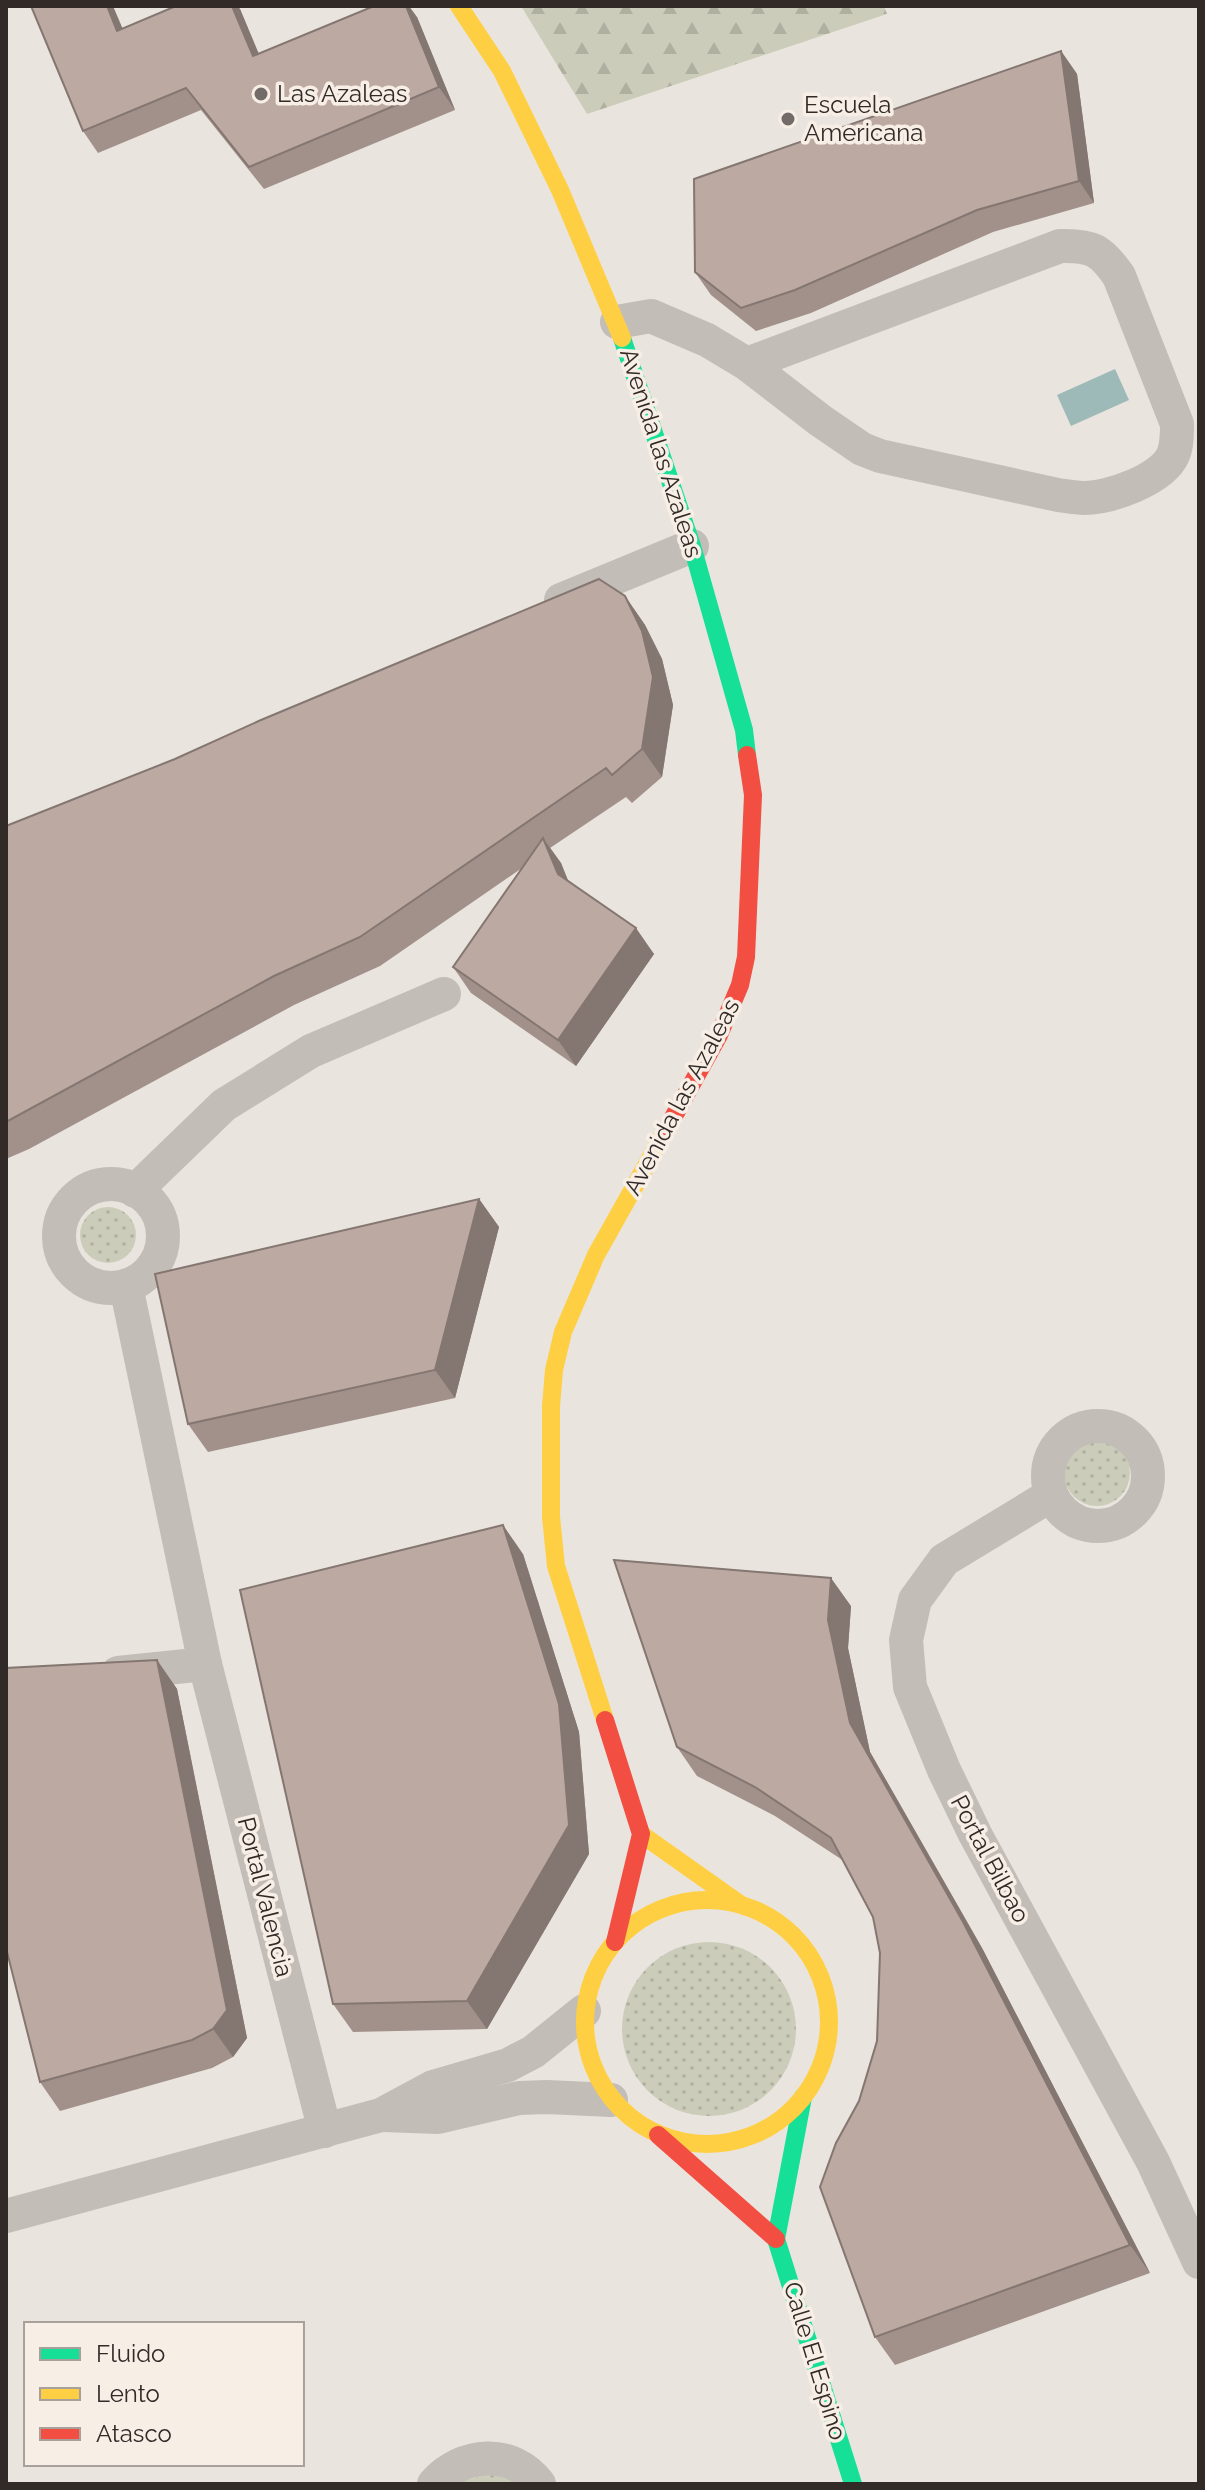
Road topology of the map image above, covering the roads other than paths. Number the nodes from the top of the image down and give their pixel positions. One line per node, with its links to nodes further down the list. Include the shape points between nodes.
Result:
1 (459, 6): 2 (street, Avenida las Azaleas, via 502,71)
2 (617, 322): 3 (street, via 651,316); 4 (street, Avenida las Azaleas)
3 (747, 364): 3 (street, via 862,449 1058,495 1107,495 1142,481 1166,465 1176,444 1177,424 1119,276 1093,248 1060,246)
4 (692, 546): 5 (street); 12 (street, Avenida las Azaleas, via 744,730 753,795 746,957 719,1035 591,1268 563,1332 551,1406 556,1566)
5 (532, 612)
6 (444, 994): 7 (street, via 311,1051 224,1105)
7 (135, 1191): 8 (street, via 153,1204 164,1236 154,1268); 8 (street, via 125,1185 92,1188 65,1210 59,1227 64,1261 75,1275 108,1289)
8 (126, 1286): 10 (street, Portal Valencia)
9 (1051, 1495): 23 (street, Portal Bilbao, via 944,1560 915,1600 906,1640 910,1687 975,1834 1153,2162)
10 (205, 1664): 11 (street); 19 (street, Portal Valencia)
11 (86, 1674)
12 (641, 1834): 13 (street); 14 (street)
13 (742, 1905): 14 (street, via 703,1900 673,1905 645,1917); 16 (street, via 775,1921 802,1945 826,1994 826,2048)
14 (615, 1942): 15 (street, via 594,1974)
15 (584, 2011): 17 (street, via 587,2049); 18 (street, via 508,2065 433,2087)
16 (803, 2097): 20 (street, via 777,2122 745,2138 709,2145); 22 (street, Calle El Espino)
17 (611, 2100): 18 (street, via 519,2098 438,2117); 20 (street)
18 (381, 2115): 19 (street)
19 (325, 2131): 21 (street)
20 (656, 2134): 22 (street)
21 (6, 2216)
22 (776, 2239): 26 (street, Calle El Espino)
23 (1199, 2262)
24 (434, 2484): 25 (street, via 461,2462 481,2457 521,2467)
25 (539, 2484)
26 (853, 2484)

